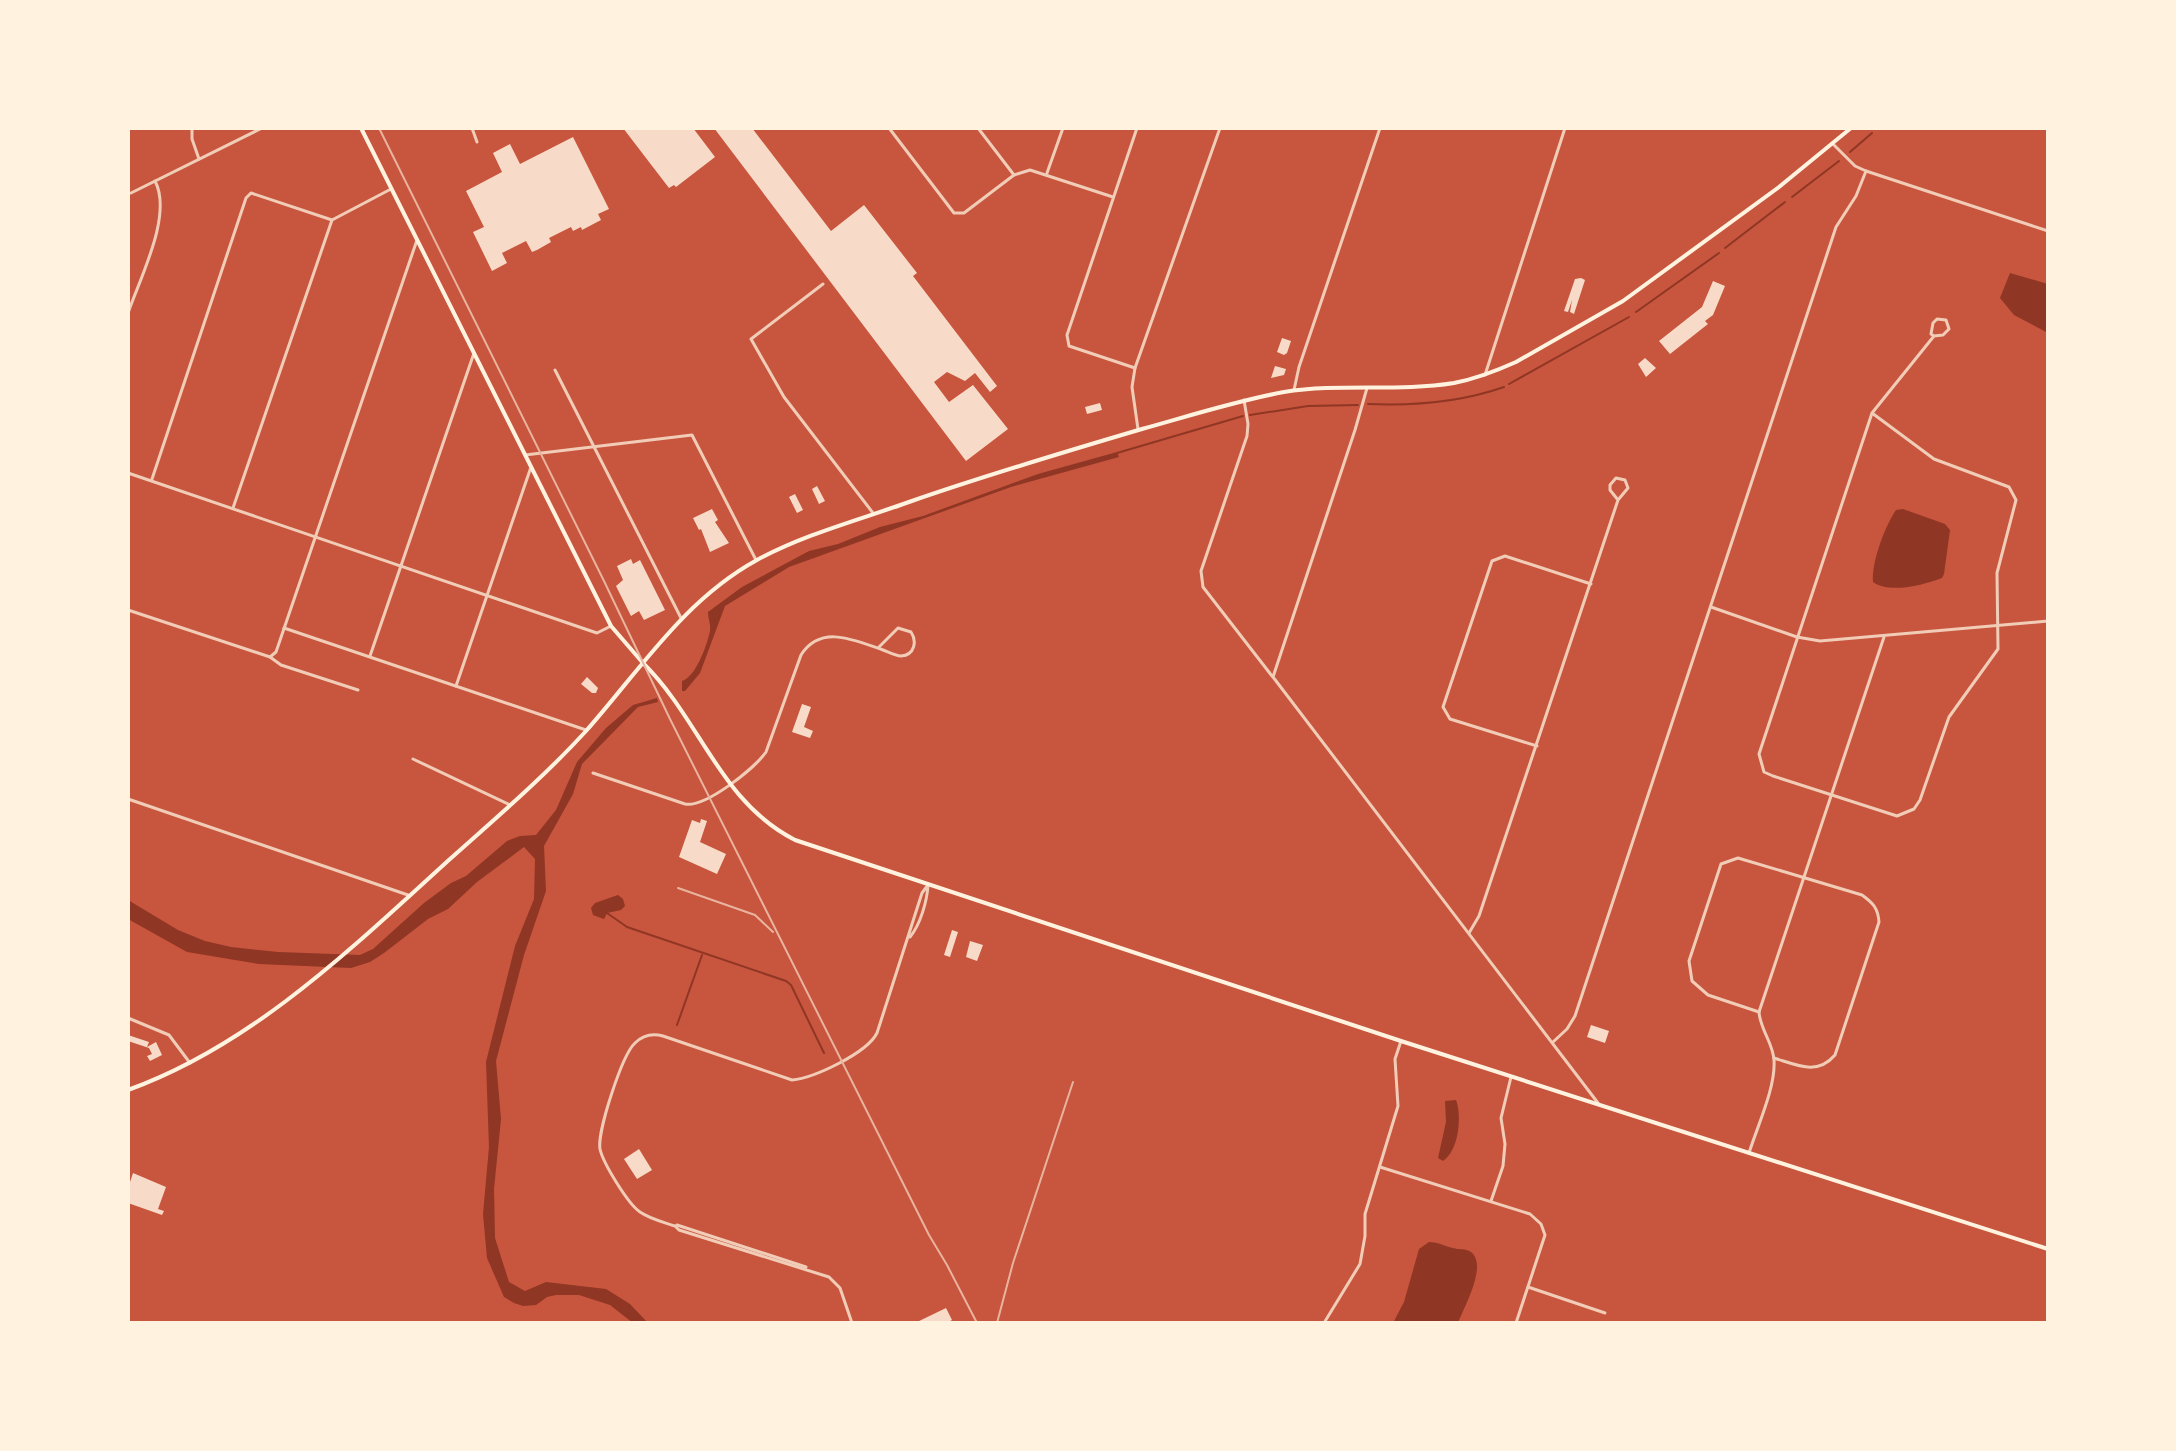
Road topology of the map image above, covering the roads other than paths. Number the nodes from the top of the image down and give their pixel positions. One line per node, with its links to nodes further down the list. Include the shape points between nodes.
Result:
1 (192, 128): 15 (street)
2 (262, 128): 15 (street)
3 (361, 128): 20 (main road)
4 (472, 128): 13 (street)
5 (889, 128): 18 (street, via 954,213 964,213)
6 (978, 128): 18 (street)
7 (1063, 128): 17 (street)
8 (1137, 128): 22 (street)
9 (1220, 128): 30 (street)
10 (1380, 128): 34 (street)
11 (1565, 128): 32 (street)
12 (1851, 128): 14 (main road)
13 (477, 142)
14 (1833, 144): 16 (street); 32 (main road, via 1623,301)
15 (200, 159): 19 (street)
16 (1866, 171): 24 (street); 51 (street, via 1836,227)
17 (1047, 173): 18 (street, via 1030,170); 22 (street)
18 (1014, 175)
19 (155, 181): 21 (street); 27 (street, via 162,203 159,225)
20 (391, 189): 23 (street); 25 (main road)
21 (131, 193)
22 (1113, 197): 30 (street, via 1067,335 1069,346)
23 (332, 220): 42 (street, via 251,193 246,198); 44 (street)
24 (2048, 231)
25 (417, 240): 29 (main road); 46 (street)
26 (823, 284): 45 (street, via 751,339 784,397)
27 (128, 313)
28 (1934, 336): 28 (street, via 1949,329 1946,320 1933,323); 36 (street)
29 (474, 353): 39 (main road); 48 (street)
30 (1135, 368): 37 (street)
31 (555, 370): 38 (street)
32 (1485, 375): 33 (main road, via 1429,386)
33 (1367, 388): 34 (main road); 64 (street)
34 (1294, 391): 35 (main road)
35 (1244, 400): 37 (main road); 64 (street, via 1247,436 1201,571 1203,587)
36 (1872, 413): 55 (street, via 1934,459 2009,487 2016,500 1997,573); 58 (street)
37 (1138, 431): 45 (main road)
38 (594, 446): 39 (street); 47 (street, via 692,435); 53 (street)
39 (525, 455): 40 (main road)
40 (531, 467): 50 (street); 56 (main road)
41 (128, 473): 42 (street)
42 (151, 481): 44 (street)
43 (1618, 500): 43 (street, via 1628,488 1625,480 1616,478 1610,490); 49 (street)
44 (233, 508): 46 (street)
45 (874, 514): 47 (main road)
46 (316, 537): 48 (street); 57 (street)
47 (756, 561): 53 (main road)
48 (402, 566): 50 (street); 61 (street)
49 (1591, 584): 68 (street); 68 (street, via 1505,556 1492,561 1478,602 1443,707 1450,719)
50 (487, 595): 56 (street, via 597,633); 65 (street)
51 (1711, 607): 58 (street); 82 (street, via 1575,1016)
52 (128, 610): 62 (street)
53 (681, 618): 63 (main road)
54 (2048, 621): 55 (street)
55 (1999, 624): 59 (street); 72 (street, via 1998,649 1949,717 1914,809 1897,816)
56 (611, 626): 63 (main road)
57 (284, 628): 61 (street); 62 (street)
58 (1797, 637): 59 (street); 72 (street, via 1760,763 1764,772)
59 (1884, 637): 72 (street)
60 (878, 648): 60 (street, via 901,656 911,652 915,638 898,628); 71 (street, via 832,635 808,645 766,752)
61 (370, 656): 65 (street)
62 (270, 657): 66 (street)
63 (643, 663): 67 (main road); 71 (main road, via 679,704)
64 (1273, 677): 78 (street)
65 (456, 686): 67 (street)
66 (358, 690)
67 (586, 730): 74 (main road)
68 (1537, 746): 78 (street)
69 (413, 759): 74 (street)
70 (593, 773): 71 (street, via 691,805)
71 (729, 784): 76 (main road, via 760,818 795,840)
72 (1833, 796): 75 (street)
73 (128, 799): 77 (street)
74 (510, 805): 77 (main road)
75 (1805, 877): 79 (street); 79 (street, via 1738,858 1721,864 1689,961 1692,981 1708,995); 83 (street, via 1862,895 1878,911 1879,922 1835,1055 1815,1068)
76 (928, 885): 81 (main road); 94 (street, via 915,931 865,1049 806,1077 787,1079 655,1034 643,1037 626,1056 599,1138 600,1150 635,1209 693,1235 829,1277 840,1288)
77 (410, 896): 84 (main road, via 326,969)
78 (1469, 933): 82 (street)
79 (1759, 1012): 83 (street)
80 (128, 1018): 84 (street, via 169,1035)
81 (1401, 1041): 85 (main road); 89 (street, via 1395,1067 1398,1106)
82 (1553, 1042): 87 (street)
83 (1774, 1058): 88 (street)
84 (190, 1063): 86 (main road)
85 (1511, 1077): 87 (main road); 90 (street, via 1501,1118 1503,1166)
86 (128, 1090)
87 (1600, 1105): 88 (main road)
88 (1749, 1153): 91 (main road)
89 (1380, 1167): 90 (street); 95 (street, via 1365,1214 1360,1264)
90 (1491, 1201): 92 (street, via 1530,1214 1541,1224 1545,1235)
91 (2048, 1249)
92 (1528, 1287): 93 (street); 96 (street)
93 (1605, 1313)
94 (852, 1323)
95 (1324, 1323)
96 (1516, 1323)

